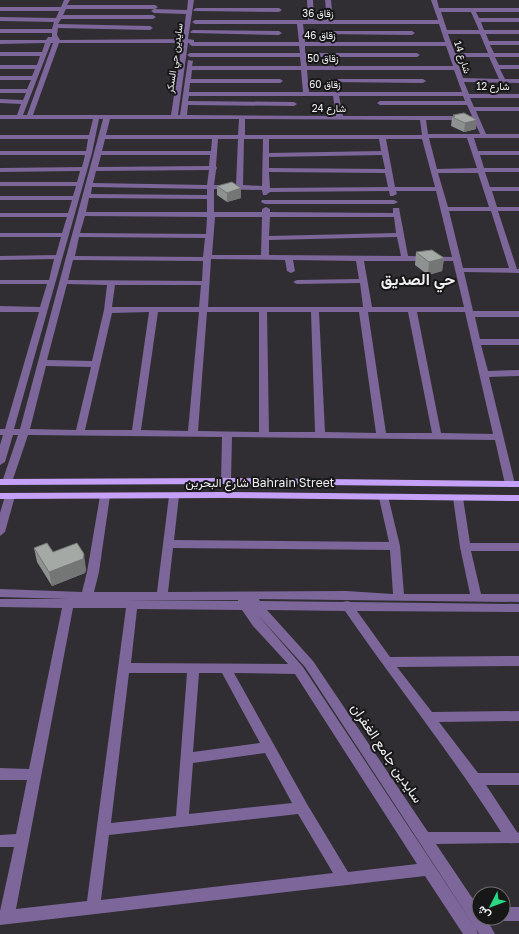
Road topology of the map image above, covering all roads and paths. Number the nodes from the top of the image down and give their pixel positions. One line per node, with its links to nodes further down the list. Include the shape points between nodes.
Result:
1 (67, 0): 8 (street)
2 (156, 0): 14 (street)
3 (191, 0): 15 (street, سايدين حي السكر)
4 (198, 0): 10 (street, سايدين حي السكر)
5 (310, 0): 23 (street)
6 (328, 0): 25 (street)
7 (434, 0): 11 (street, شارع 14)
8 (63, 8): 9 (street); 14 (street); 16 (street)
9 (0, 9)
10 (196, 10): 20 (street, سايدين حي السكر); 21 (street, via 279,7)
11 (437, 10): 12 (street); 27 (street, شارع 14)
12 (473, 10): 13 (street); 18 (street)
13 (519, 10)
14 (154, 12): 15 (street); 16 (street); 28 (street)
15 (189, 12): 39 (street, سايدين حي السكر)
16 (59, 18): 17 (street); 36 (street)
17 (0, 19)
18 (477, 20): 19 (street); 30 (street)
19 (519, 20)
20 (195, 22): 21 (street, زقاق 36); 38 (street, سايدين حي السكر)
21 (280, 22): 22 (street, زقاق 36); 33 (street)
22 (300, 22): 23 (street, زقاق 36); 44 (street)
23 (311, 22): 24 (street, زقاق 36)
24 (322, 22): 25 (street, زقاق 36); 34 (street)
25 (330, 22): 26 (street, زقاق 36)
26 (410, 22): 27 (street, زقاق 36); 35 (street)
27 (442, 22): 31 (street, شارع 14)
28 (150, 28): 36 (street); 37 (street)
29 (0, 30): 36 (street)
30 (482, 31): 31 (street); 32 (street); 41 (street)
31 (445, 32): 47 (street, شارع 14)
32 (519, 32)
33 (279, 33): 38 (street); 43 (street)
34 (323, 33): 35 (street); 45 (street)
35 (412, 33): 46 (street)
36 (54, 36): 37 (street); 39 (street); 40 (street); 49 (street); 93 (street)
37 (149, 38): 39 (street)
38 (192, 39): 39 (street); 43 (street, زقاق 46); 51 (street, سايدين حي السكر)
39 (184, 40): 94 (street, سايدين حي السكر)
40 (0, 42)
41 (487, 43): 42 (street); 54 (street)
42 (519, 43)
43 (279, 44): 44 (street, زقاق 46)
44 (302, 44): 45 (street, زقاق 46); 52 (street)
45 (324, 44): 46 (street, زقاق 46)
46 (414, 44): 47 (street, زقاق 46); 50 (street)
47 (449, 44): 53 (street, شارع 14)
48 (0, 54): 49 (street)
49 (43, 54): 57 (street)
50 (416, 54): 52 (street); 64 (street)
51 (190, 55): 52 (street); 60 (street, سايدين حي السكر)
52 (303, 55): 62 (street)
53 (452, 55): 54 (street); 65 (street, شارع 14)
54 (491, 55): 55 (street); 58 (street)
55 (519, 55)
56 (0, 67): 57 (street)
57 (38, 67): 67 (street)
58 (496, 67): 59 (street); 69 (street)
59 (519, 67)
60 (189, 68): 61 (street, زقاق 50); 71 (street, سايدين حي السكر)
61 (279, 68): 62 (street, زقاق 50); 72 (street)
62 (304, 68): 63 (street, زقاق 50); 80 (street)
63 (329, 68): 64 (street, زقاق 50); 73 (street)
64 (420, 68): 65 (street, زقاق 50); 74 (street)
65 (457, 68): 68 (street, شارع 14)
66 (0, 78): 67 (street)
67 (34, 78): 76 (street)
68 (461, 80): 69 (street); 85 (street, شارع 14)
69 (502, 80): 70 (street)
70 (519, 80)
71 (187, 81): 72 (street); 77 (street, سايدين حي السكر)
72 (280, 81): 78 (street)
73 (330, 81): 74 (street); 81 (street)
74 (423, 81): 83 (street)
75 (0, 91): 76 (street)
76 (30, 91): 87 (street)
77 (185, 94): 78 (street, زقاق 60); 88 (street, سايدين حي السكر)
78 (280, 94): 79 (street, زقاق 60)
79 (293, 94): 80 (street, زقاق 60); 90 (street)
80 (306, 94): 81 (street, زقاق 60)
81 (333, 94): 82 (street, زقاق 60); 99 (street)
82 (378, 94): 83 (street, زقاق 60); 89 (street)
83 (426, 94): 85 (street, زقاق 60)
84 (519, 96): 85 (street, شارع 12)
85 (468, 100): 89 (street); 91 (street); 102 (street, شارع 14)
86 (0, 101): 87 (street)
87 (26, 102): 92 (street)
88 (185, 103): 90 (street); 95 (street, سايدين حي السكر)
89 (380, 103): 100 (street)
90 (294, 104): 98 (street)
91 (519, 109)
92 (20, 116): 93 (street); 96 (street)
93 (29, 116): 94 (street); 103 (street)
94 (175, 116): 95 (street, شارع 24); 104 (street)
95 (184, 116): 97 (street, شارع 24)
96 (0, 117)
97 (242, 118): 98 (street, شارع 24); 112 (street)
98 (295, 118): 99 (street, شارع 24)
99 (340, 118): 100 (street, شارع 24)
100 (384, 118): 101 (street, شارع 24)
101 (423, 118): 102 (street, شارع 24); 115 (street)
102 (475, 118): 107 (street, شارع 14)
103 (95, 121): 104 (street); 109 (street)
104 (107, 121): 110 (street)
105 (0, 136): 109 (street)
106 (470, 136): 107 (street); 115 (street); 120 (street)
107 (484, 136): 108 (street)
108 (519, 136)
109 (92, 137): 117 (street)
110 (102, 137): 111 (street); 118 (street)
111 (215, 137): 112 (street); 119 (street)
112 (241, 137): 113 (street); 137 (street)
113 (266, 137): 114 (street); 123 (street)
114 (382, 137): 115 (street); 122 (street)
115 (425, 137): 132 (street)
116 (0, 153): 117 (street)
117 (89, 153): 125 (street)
118 (98, 153): 119 (street); 126 (street)
119 (214, 153): 124 (street)
120 (475, 153): 121 (street); 129 (street)
121 (519, 153)
122 (385, 154): 123 (street); 131 (street)
123 (266, 155): 128 (street)
124 (214, 168): 126 (street); 136 (street)
125 (84, 169): 127 (street); 134 (street)
126 (94, 169): 135 (street)
127 (0, 170)
128 (266, 170): 131 (street); 138 (street)
129 (481, 170): 130 (street); 132 (street); 141 (street)
130 (519, 170)
131 (388, 171): 139 (street)
132 (435, 171): 140 (street)
133 (0, 184): 134 (street)
134 (79, 184): 146 (street)
135 (90, 185): 136 (street); 143 (street)
136 (210, 188): 137 (street); 144 (street)
137 (239, 188): 138 (street)
138 (266, 189): 139 (street); 147 (street)
139 (393, 189): 140 (street); 148 (street)
140 (438, 189): 149 (street)
141 (487, 189): 142 (street); 150 (street)
142 (519, 189)
143 (86, 196): 144 (street); 153 (street)
144 (209, 197): 155 (street)
145 (0, 198): 146 (street)
146 (74, 198): 152 (street)
147 (265, 202): 148 (street); 156 (street)
148 (394, 202): 157 (street)
149 (445, 209): 150 (street); 172 (street)
150 (493, 209): 151 (street); 175 (street)
151 (519, 209)
152 (71, 211): 153 (street); 154 (street); 159 (street)
153 (83, 211): 155 (street); 160 (street)
154 (0, 215)
155 (211, 215): 156 (street); 162 (street)
156 (267, 215): 157 (street); 163 (street)
157 (397, 215): 161 (street)
158 (0, 235): 159 (street)
159 (64, 235): 166 (street)
160 (76, 235): 162 (street); 167 (street)
161 (400, 235): 163 (street); 171 (street)
162 (209, 236): 168 (street)
163 (265, 238): 164 (street)
164 (266, 257): 168 (street); 169 (street)
165 (0, 258): 166 (street)
166 (58, 258): 178 (street)
167 (70, 258): 168 (street); 179 (street)
168 (207, 258): 182 (street)
169 (289, 258): 170 (street); 174 (street)
170 (360, 258): 171 (street); 176 (street)
171 (405, 259): 172 (street)
172 (457, 259): 173 (street)
173 (460, 270): 175 (street); 192 (street)
174 (291, 271)
175 (517, 271)
176 (364, 281): 181 (street); 188 (street)
177 (0, 282): 178 (street)
178 (51, 282): 190 (street)
179 (64, 282): 180 (street); 196 (street)
180 (111, 282): 182 (street); 191 (street)
181 (297, 282)
182 (205, 283): 185 (street)
183 (0, 309): 190 (street)
184 (154, 309): 185 (street); 191 (street); 203 (street)
185 (203, 309): 186 (street); 204 (street)
186 (263, 309): 187 (street); 206 (street)
187 (315, 309): 188 (street); 207 (street)
188 (366, 309): 189 (street); 208 (street)
189 (412, 309): 192 (street); 209 (street)
190 (43, 310): 200 (street)
191 (108, 310): 197 (street)
192 (469, 311): 193 (street); 194 (street)
193 (519, 314)
194 (477, 342): 195 (street); 199 (street)
195 (519, 342)
196 (42, 363): 197 (street); 201 (street)
197 (96, 364): 202 (street)
198 (519, 373): 199 (street)
199 (484, 374): 210 (street)
200 (4, 432): 201 (street); 211 (street)
201 (24, 432): 202 (street); 214 (street)
202 (80, 432): 203 (street)
203 (136, 433): 204 (street)
204 (193, 433): 205 (street)
205 (228, 434): 206 (street); 212 (street)
206 (264, 434): 207 (street)
207 (320, 435): 208 (street)
208 (381, 435): 209 (street)
209 (437, 436): 210 (street)
210 (499, 437): 215 (street)
211 (0, 462)
212 (226, 480): 213 (main road, شارع البحرين Bahrain Street); 214 (main road, شارع البحرين Bahrain Street)
213 (281, 481): 215 (main road, شارع البحرين Bahrain Street); 219 (main road)
214 (4, 482)
215 (514, 484)
216 (5, 496): 217 (main road, شارع البحرين Bahrain Street); 223 (street)
217 (104, 496): 218 (main road, شارع البحرين Bahrain Street); 229 (street)
218 (174, 496): 219 (main road, شارع البحرين Bahrain Street); 224 (street)
219 (282, 496): 220 (main road, شارع البحرين Bahrain Street)
220 (384, 498): 221 (main road, شارع البحرين Bahrain Street); 225 (street)
221 (458, 498): 222 (main road, شارع البحرين Bahrain Street); 226 (street)
222 (519, 498)
223 (0, 532)
224 (168, 544): 225 (street); 230 (street)
225 (394, 546): 232 (street)
226 (465, 547): 227 (street); 231 (street)
227 (519, 548)
228 (0, 593): 234 (street)
229 (87, 596): 230 (street); 234 (street)
230 (162, 596): 235 (street)
231 (476, 597): 232 (street); 233 (street)
232 (400, 598): 235 (street, via 346,595)
233 (519, 598)
234 (35, 599): 236 (street); 237 (street)
235 (249, 600): 238 (street); 239 (street); 246 (street, via 250,615); 258 (street, سايدين جامع الغفران, via 273,623 308,664)
236 (0, 603)
237 (68, 604): 239 (street); 252 (street)
238 (347, 605): 240 (street); 242 (street)
239 (132, 606): 243 (street)
240 (519, 608)
241 (519, 661): 242 (street)
242 (387, 662): 248 (street)
243 (125, 668): 244 (street); 257 (street)
244 (193, 669): 245 (street); 250 (street)
245 (226, 669): 246 (street); 249 (street)
246 (299, 670): 262 (street)
247 (519, 716): 248 (street)
248 (429, 717): 253 (street)
249 (269, 746): 250 (street); 255 (street)
250 (186, 759): 256 (street)
251 (0, 774): 252 (street)
252 (34, 775): 260 (street)
253 (475, 779): 254 (street); 259 (street)
254 (519, 779)
255 (302, 808): 256 (street); 263 (street)
256 (182, 821): 257 (street)
257 (103, 830): 265 (street)
258 (425, 838): 259 (street); 264 (street, سايدين جامع الغفران)
259 (516, 838)
260 (21, 840): 261 (street); 266 (street)
261 (0, 841)
262 (428, 869): 263 (street); 267 (street)
263 (344, 878): 265 (street)
264 (471, 905)
265 (93, 907): 266 (street)
266 (4, 917)
267 (471, 934)

